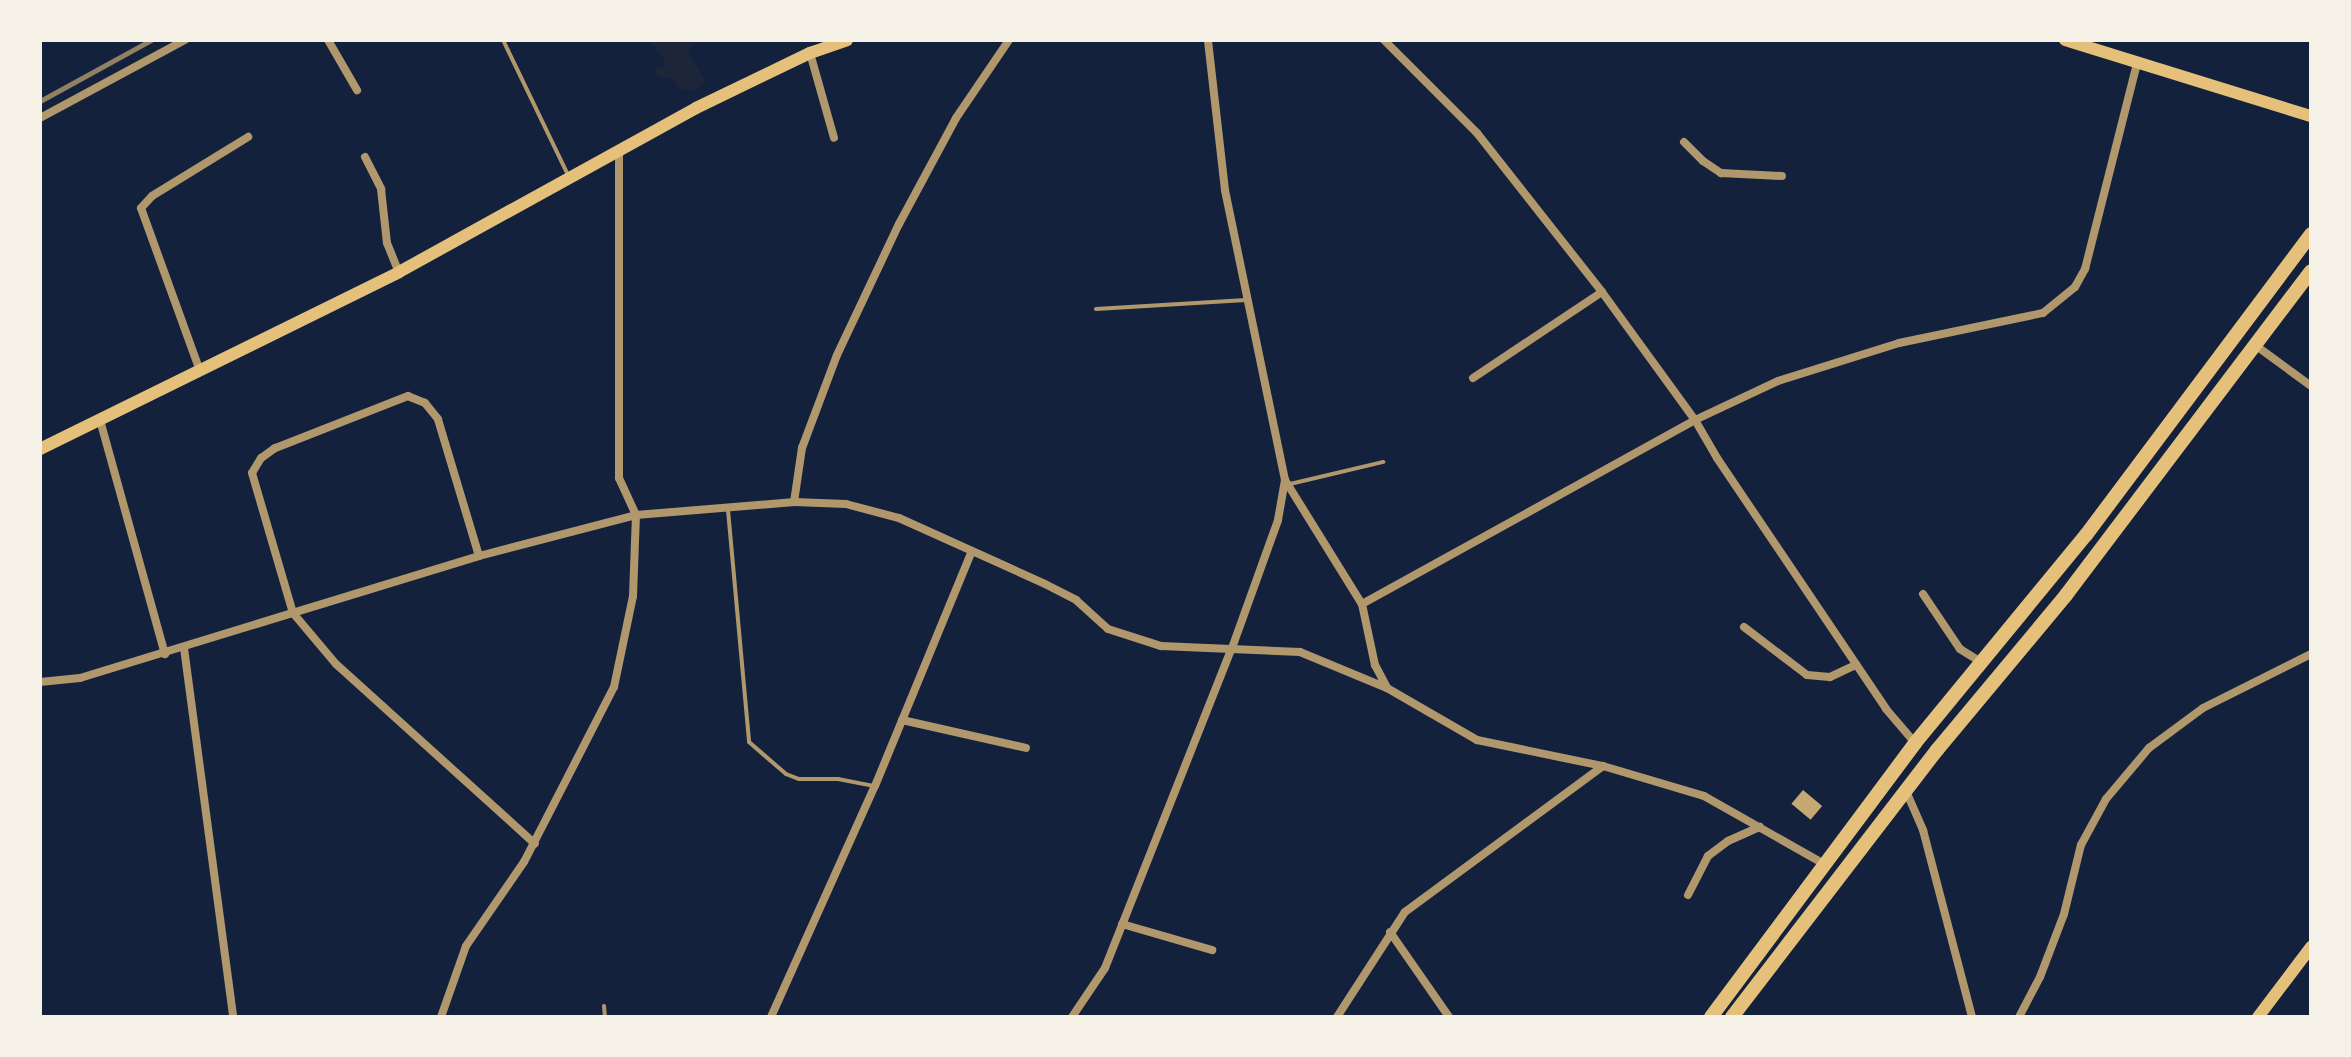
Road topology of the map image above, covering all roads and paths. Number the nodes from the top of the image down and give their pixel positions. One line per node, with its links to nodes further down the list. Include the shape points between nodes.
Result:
1 (185, 40): 13 (street)
2 (328, 40): 11 (street)
3 (503, 40): 20 (lane)
4 (847, 40): 9 (main road)
5 (1009, 40): 36 (street, via 956,118 837,355 802,448)
6 (1208, 40): 25 (street, via 1225,190)
7 (1384, 40): 24 (street, via 1477,133)
8 (2065, 40): 10 (main road)
9 (810, 53): 15 (street); 17 (main road, via 696,108)
10 (2137, 63): 12 (main road); 32 (street, via 2085,269 2061,300 2043,313 1899,343 1778,381)
11 (357, 90)
12 (2311, 116)
13 (40, 118)
14 (248, 137): 28 (street, via 141,208)
15 (834, 138)
16 (1684, 142): 19 (street, via 1721,173)
17 (619, 153): 20 (main road); 38 (street, via 619,478)
18 (365, 157): 23 (street, via 381,189 387,243)
19 (1782, 176)
20 (570, 179): 23 (main road)
21 (2311, 234): 49 (main road, via 2086,535)
22 (2311, 271): 27 (main road)
23 (399, 272): 28 (main road)
24 (1602, 292): 29 (street); 32 (street)
25 (1248, 300): 26 (lane); 35 (street)
26 (1096, 309)
27 (2254, 344): 30 (street); 58 (main road, via 2066,595)
28 (200, 371): 31 (main road)
29 (1473, 378)
30 (2311, 386)
31 (100, 420): 33 (main road); 47 (street)
32 (1695, 420): 42 (street); 50 (street)
33 (40, 449)
34 (1383, 462): 35 (lane)
35 (1286, 482): 42 (street); 46 (street, via 1278,520)
36 (794, 502): 37 (street); 39 (street, via 846,504 899,518)
37 (728, 507): 38 (street); 57 (lane, via 749,742 799,779)
38 (636, 515): 40 (street); 60 (street, via 633,596 614,687)
39 (972, 551): 46 (street, via 1076,600 1108,629 1161,646); 53 (street)
40 (479, 556): 43 (street); 43 (street, via 438,419 425,403 408,396 275,448 252,473)
41 (1923, 594): 49 (street, via 1960,649)
42 (1362, 604): 52 (street, via 1375,665)
43 (293, 613): 45 (street); 60 (street, via 336,664)
44 (1744, 627): 50 (street, via 1807,675 1830,677)
45 (184, 648): 47 (street); 68 (street)
46 (1232, 648): 52 (street, via 1300,652); 63 (street)
47 (165, 654): 51 (street, via 80,678)
48 (2311, 654): 78 (street, via 2203,708 2149,748 2106,799 2081,845 2064,914)
49 (1979, 661): 54 (main road)
50 (1856, 665): 54 (street)
51 (40, 682)
52 (1387, 688): 56 (street, via 1477,740)
53 (902, 720): 55 (street); 57 (street)
54 (1915, 743): 61 (main road)
55 (1026, 748)
56 (1603, 766): 59 (street, via 1704,796); 64 (street, via 1405,912)
57 (875, 786): 71 (street)
58 (1906, 791): 76 (main road); 77 (street, via 1923,830)
59 (1760, 827): 61 (street); 62 (street, via 1708,856)
60 (535, 844): 69 (street, via 466,946)
61 (1824, 864): 75 (main road)
62 (1688, 895)
63 (1122, 924): 66 (street); 72 (street, via 1105,968)
64 (1390, 932): 73 (street); 74 (street)
65 (2311, 947): 79 (main road)
66 (1212, 950)
67 (604, 1006): 70 (lane)
68 (233, 1017)
69 (441, 1017)
70 (605, 1017)
71 (771, 1017)
72 (1072, 1017)
73 (1337, 1017)
74 (1449, 1017)
75 (1711, 1017)
76 (1732, 1017)
77 (1972, 1017)
78 (2019, 1017)
79 (2258, 1017)

